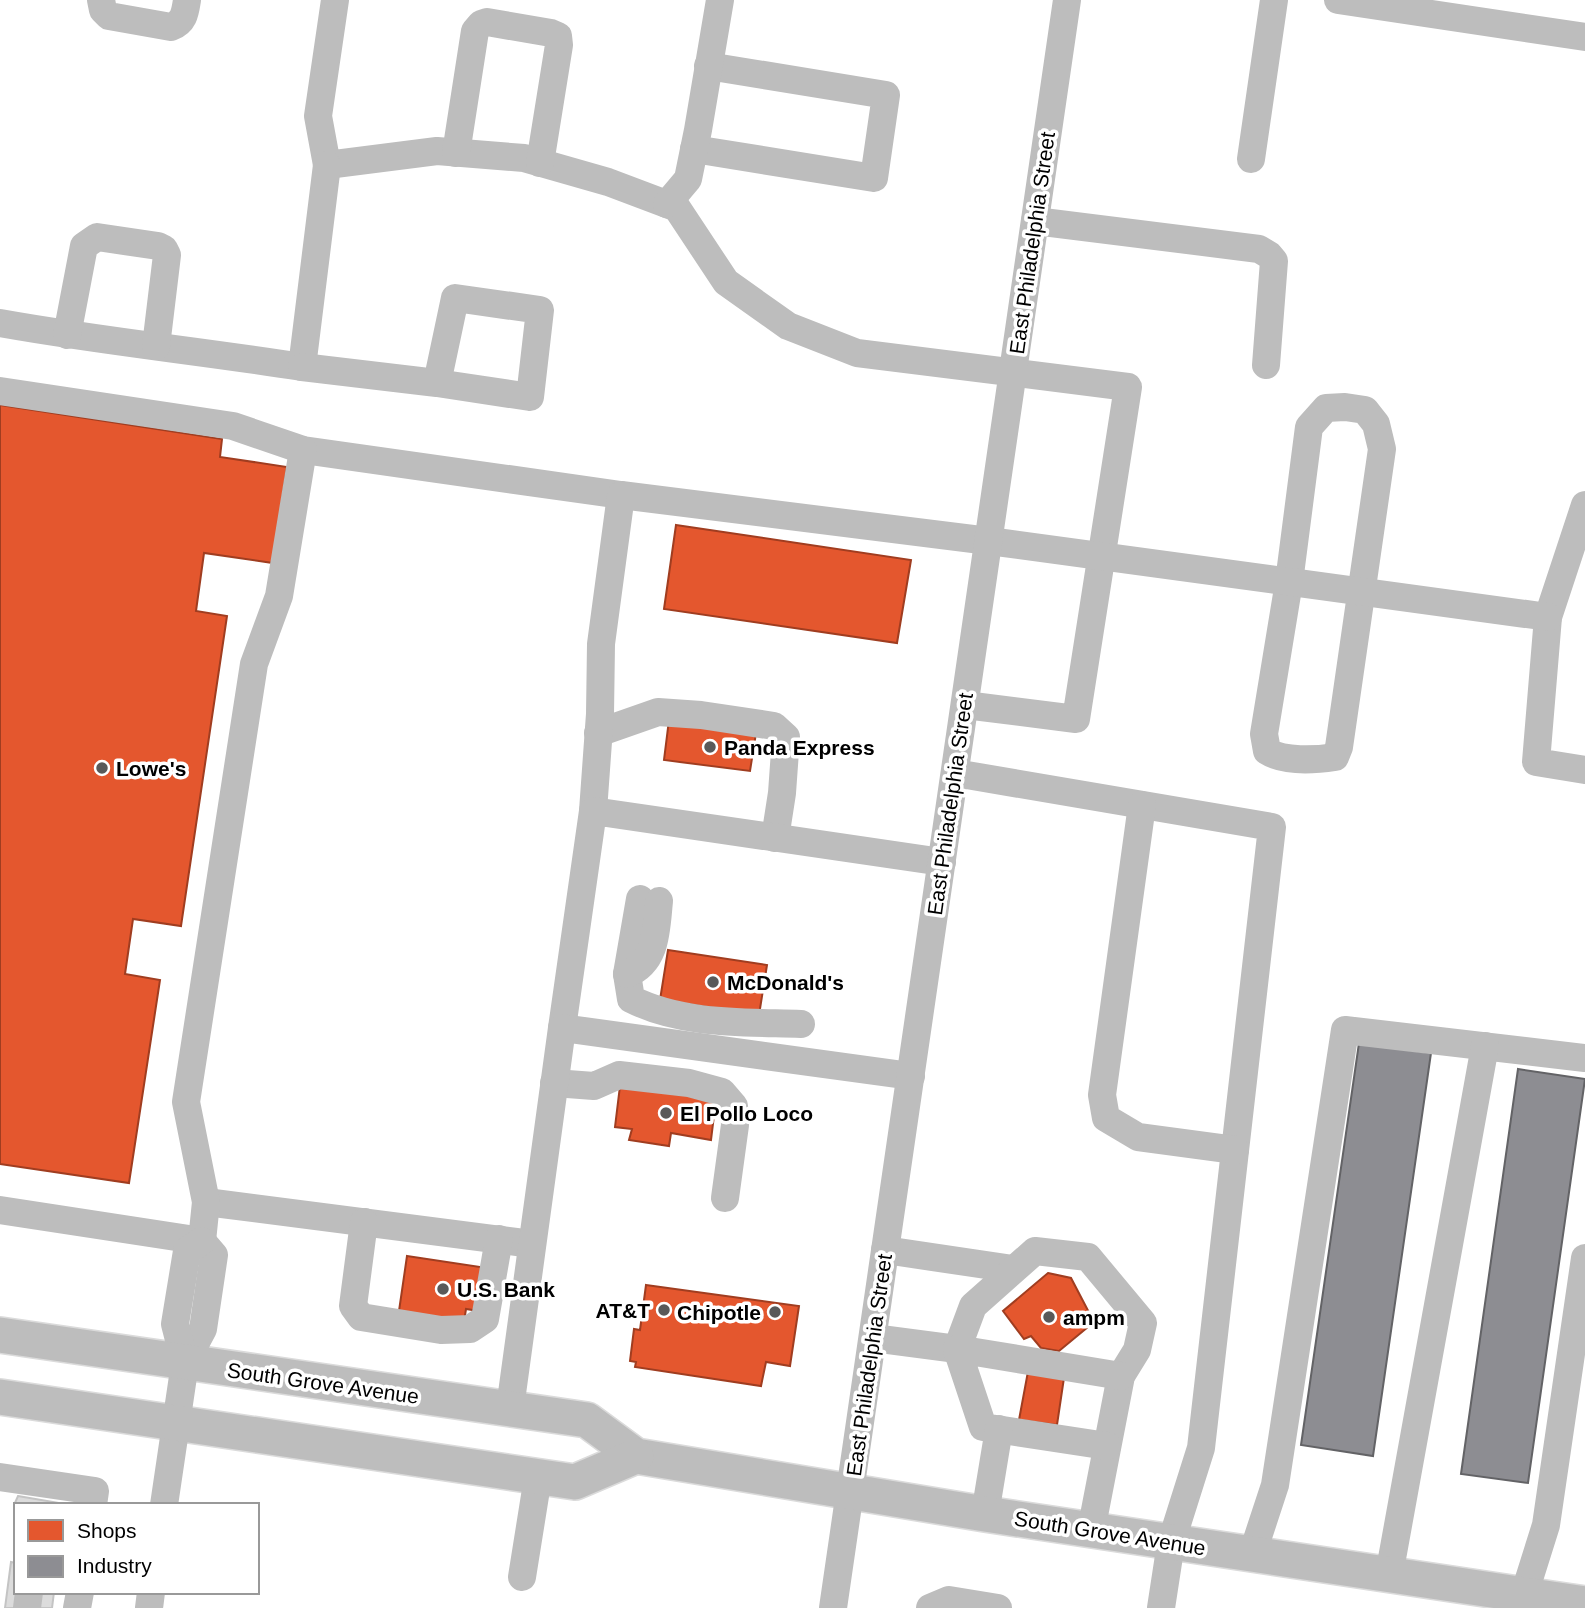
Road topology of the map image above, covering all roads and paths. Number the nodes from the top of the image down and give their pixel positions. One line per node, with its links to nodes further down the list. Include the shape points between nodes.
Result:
1 (101, 0): 2 (street, via 109,16 171,27 185,16)
2 (187, 0)
3 (334, 0): 14 (street, via 318,116)
4 (719, 0): 9 (street)
5 (1067, 0): 16 (street, East Philadelphia Street)
6 (1274, 0): 12 (street)
7 (1338, 0): 8 (street)
8 (1585, 37)
9 (708, 66): 10 (street); 10 (street, via 886,95 874,178)
10 (694, 149): 15 (street, via 688,178)
11 (456, 153): 13 (street); 13 (street, via 475,31 487,23 558,36); 14 (street, via 437,151)
12 (1251, 159)
13 (540, 163): 15 (street)
14 (327, 165): 21 (street)
15 (667, 204): 22 (street, via 677,208 726,282 789,326 857,353)
16 (1035, 221): 20 (street, via 1259,249 1269,254 1274,261); 22 (street, East Philadelphia Street)
17 (0, 323): 18 (street)
18 (67, 335): 19 (street); 19 (street, via 84,246 97,237 164,249 167,256)
19 (156, 346): 21 (street)
20 (1266, 365)
21 (302, 367): 23 (street)
22 (1013, 374): 28 (street, East Philadelphia Street); 29 (street, via 1128,387)
23 (437, 383): 23 (street, via 455,298 540,310 530,397)
24 (0, 391): 25 (street, via 233,426)
25 (303, 450): 26 (street); 50 (street, via 279,596 254,664 186,1102)
26 (621, 495): 28 (street); 34 (street, via 601,644)
27 (1585, 505): 32 (street)
28 (989, 541): 29 (street); 33 (street, East Philadelphia Street)
29 (1100, 557): 30 (street); 33 (street, via 1076,719)
30 (1289, 582): 31 (street); 31 (street, via 1309,427 1326,408 1345,407 1365,411 1376,424 1382,449); 31 (street, via 1264,734 1267,751 1273,755 1317,760 1335,757)
31 (1362, 592): 32 (street)
32 (1548, 617): 35 (street, via 1536,762)
33 (965, 705): 36 (street, East Philadelphia Street)
34 (598, 733): 38 (street); 39 (street, via 658,712 774,726 786,737)
35 (1585, 770)
36 (955, 773): 37 (street); 40 (street, East Philadelphia Street)
37 (1142, 805): 48 (street, via 1102,1095 1106,1118 1138,1137); 48 (street, via 1272,827)
38 (593, 811): 39 (street); 43 (street)
39 (775, 838): 40 (street)
40 (942, 862): 46 (street, East Philadelphia Street)
41 (650, 900): 42 (street, via 627,974 631,999 649,1008 695,1018)
42 (801, 1024)
43 (562, 1027): 46 (street); 47 (street)
44 (1485, 1046): 45 (street); 79 (street, via 1345,1030 1275,1485); 80 (street)
45 (1585, 1058)
46 (911, 1076): 56 (street, East Philadelphia Street)
47 (554, 1083): 49 (street, via 593,1086 619,1075 689,1083 722,1092 734,1106 735,1125); 55 (street)
48 (1235, 1150): 78 (street, via 1201,1448)
49 (725, 1198)
50 (206, 1202): 52 (street); 54 (street)
51 (0, 1210): 54 (street)
52 (364, 1222): 53 (street); 53 (street, via 352,1306 361,1317 441,1330 470,1329 485,1320)
53 (499, 1239): 55 (street)
54 (202, 1241): 62 (street, via 187,1251 175,1324)
55 (532, 1244): 65 (street)
56 (885, 1250): 58 (street); 60 (street, East Philadelphia Street)
57 (1585, 1258): 82 (street, via 1546,1525)
58 (1013, 1269): 61 (street, via 973,1306); 63 (street, via 1035,1251 1088,1256 1143,1323 1137,1350)
59 (0, 1335): 62 (main road, South Grove Avenue)
60 (873, 1338): 61 (street); 72 (street, East Philadelphia Street)
61 (957, 1349): 63 (street); 67 (street, via 983,1427)
62 (185, 1363): 65 (main road, South Grove Avenue); 66 (street)
63 (1121, 1376): 68 (street)
64 (0, 1397): 66 (main road)
65 (510, 1408): 69 (main road, South Grove Avenue, via 587,1420)
66 (175, 1422): 70 (main road); 75 (street)
67 (999, 1429): 68 (street); 76 (street)
68 (1107, 1446): 77 (street)
69 (636, 1456): 70 (main road, via 575,1482); 72 (main road, South Grove Avenue)
70 (538, 1477): 81 (street)
71 (13, 1479): 73 (street); 74 (street, via 38,1494)
72 (850, 1492): 76 (main road, South Grove Avenue); 84 (street, East Philadelphia Street)
73 (94, 1498)
74 (41, 1503)
75 (164, 1503)
76 (985, 1514): 77 (main road, South Grove Avenue)
77 (1091, 1531): 78 (main road, South Grove Avenue)
78 (1171, 1543): 79 (main road, South Grove Avenue); 87 (street)
79 (1252, 1555): 80 (main road, South Grove Avenue)
80 (1389, 1575): 82 (main road, South Grove Avenue)
81 (522, 1577)
82 (1524, 1595): 83 (main road, South Grove Avenue)
83 (1585, 1604)
84 (833, 1608)
85 (930, 1608): 86 (street, via 949,1600)
86 (998, 1608)
87 (1161, 1608)

